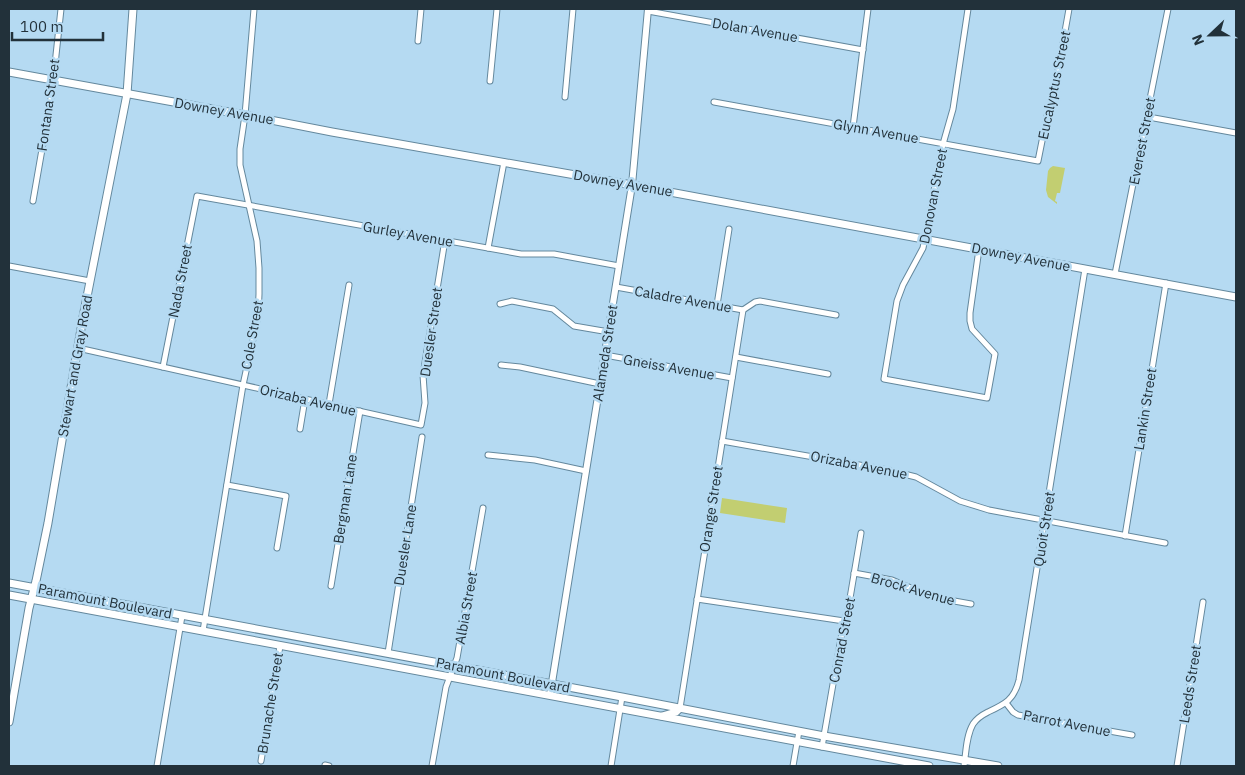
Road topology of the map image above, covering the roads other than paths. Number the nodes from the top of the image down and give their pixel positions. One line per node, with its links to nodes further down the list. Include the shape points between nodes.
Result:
1 (61, 9): 15 (street, Fontana Street)
2 (133, 9): 17 (main road, Stewart and Gray Road)
3 (254, 9): 20 (street, Cole Street)
4 (421, 9): 12 (street)
5 (497, 9): 16 (street)
6 (573, 9): 18 (street)
7 (868, 9): 13 (street)
8 (968, 9): 24 (street, Donovan Street, via 952,110)
9 (1069, 9): 25 (street, Eucalyptus Street)
10 (1168, 9): 39 (street, Everest Street)
11 (648, 10): 13 (street, Dolan Avenue); 27 (street, Alameda Street)
12 (418, 41)
13 (863, 50): 22 (street)
14 (9, 72): 15 (main road, Downey Avenue)
15 (53, 80): 17 (main road, Downey Avenue); 29 (street, Fontana Street)
16 (490, 81)
17 (127, 94): 20 (main road, Downey Avenue); 40 (main road, Stewart and Gray Road)
18 (565, 97)
19 (714, 102): 22 (street, Glynn Avenue)
20 (245, 114): 26 (main road, Downey Avenue); 30 (street, Cole Street, via 240,165)
21 (1154, 118): 23 (street)
22 (853, 127): 24 (street, Glynn Avenue)
23 (1236, 133)
24 (943, 144): 25 (street, Glynn Avenue); 32 (street, Donovan Street)
25 (1038, 161)
26 (504, 162): 27 (main road, Downey Avenue); 34 (street)
27 (632, 185): 32 (main road, Downey Avenue); 37 (street, Alameda Street)
28 (197, 196): 30 (street, Gurley Avenue); 54 (street, Nada Street)
29 (33, 201)
30 (249, 205): 33 (street, Gurley Avenue); 58 (street, Cole Street, via 257,241 259,294 258,316)
31 (729, 229): 46 (street)
32 (925, 239): 35 (main road, Downey Avenue); 35 (street, Donovan Street, via 899,293 884,379 987,398 995,354 972,329 970,317)
33 (445, 240): 34 (street, Gurley Avenue); 62 (street, Duesler Street, via 423,375 425,404)
34 (488, 248): 37 (street, Gurley Avenue, via 528,255 554,254)
35 (979, 249): 38 (main road, Downey Avenue)
36 (9, 266): 40 (street)
37 (619, 266): 43 (street, Alameda Street)
38 (1085, 269): 39 (main road, Downey Avenue); 70 (street, Quoit Street)
39 (1115, 274): 41 (main road, Downey Avenue)
40 (90, 281): 50 (main road, Stewart and Gray Road)
41 (1166, 283): 44 (main road, Downey Avenue); 72 (street, Lankin Street)
42 (349, 285): 60 (street)
43 (616, 287): 46 (street, Caladre Avenue); 49 (street, Alameda Street)
44 (1236, 297)
45 (500, 304): 49 (street, via 512,301 553,309 574,326)
46 (717, 305): 47 (street, Caladre Avenue)
47 (743, 310): 48 (street, Caladre Avenue, via 760,301); 52 (street, Orange Street)
48 (836, 315)
49 (609, 332): 51 (street, Alameda Street)
50 (78, 348): 54 (street, Orizaba Avenue); 78 (main road, Stewart and Gray Road)
51 (605, 355): 56 (street, Gneiss Avenue); 57 (street, Alameda Street)
52 (736, 356): 55 (street); 56 (street, Orange Street)
53 (501, 365): 57 (street)
54 (163, 367): 58 (street, Orizaba Avenue)
55 (828, 374)
56 (732, 378): 65 (street, Orange Street)
57 (600, 384): 67 (street, Alameda Street)
58 (243, 385): 59 (street, Orizaba Avenue); 68 (street, Cole Street)
59 (305, 399): 60 (street, Orizaba Avenue); 63 (street)
60 (329, 404): 61 (street, Orizaba Avenue)
61 (360, 411): 62 (street, Orizaba Avenue); 77 (street, Bergman Lane)
62 (421, 425)
63 (300, 429)
64 (422, 437): 90 (street, Duesler Lane)
65 (722, 441): 70 (street, Orizaba Avenue, via 915,477 958,500 996,512); 81 (street, Orange Street)
66 (488, 455): 67 (street, via 535,460)
67 (586, 471): 93 (street, Alameda Street)
68 (227, 485): 74 (street, via 286,496); 85 (street, Cole Street)
69 (483, 508): 91 (street, Albia Street)
70 (1045, 521): 72 (street, Orizaba Avenue); 96 (street, Quoit Street, via 1019,680 1014,694)
71 (860, 533): 75 (street, Conrad Street)
72 (1125, 536): 73 (street, Orizaba Avenue)
73 (1165, 543)
74 (278, 548)
75 (854, 573): 83 (street, Brock Avenue, via 892,580 933,597); 86 (street, Conrad Street)
76 (9, 583): 78 (main road, Paramount Boulevard)
77 (331, 586)
78 (34, 588): 80 (main road, Stewart and Gray Road); 84 (main road, Paramount Boulevard)
79 (9, 595): 80 (main road, Paramount Boulevard)
80 (31, 599): 87 (main road, Paramount Boulevard); 100 (main road, Stewart and Gray Road)
81 (697, 599): 86 (street); 97 (street, Orange Street)
82 (1203, 602): 114 (street, Leeds Street)
83 (972, 604)
84 (182, 616): 85 (main road, Paramount Boulevard); 87 (street)
85 (205, 620): 88 (street, Cole Street); 90 (main road, Paramount Boulevard)
86 (844, 621): 103 (street, Conrad Street)
87 (180, 627): 88 (main road, Paramount Boulevard); 108 (street)
88 (203, 631): 89 (main road, Paramount Boulevard)
89 (280, 646): 92 (main road, Paramount Boulevard); 106 (street, Brunache Street)
90 (388, 653): 91 (main road, Paramount Boulevard)
91 (454, 666): 92 (street, Albia Street); 93 (main road, Paramount Boulevard)
92 (450, 677): 94 (main road, Paramount Boulevard); 109 (street, Albia Street)
93 (552, 684): 94 (street, Alameda Street); 95 (main road, Paramount Boulevard)
94 (550, 695): 98 (main road, Paramount Boulevard)
95 (622, 697): 97 (main road, Paramount Boulevard); 98 (street)
96 (1006, 703): 102 (street, Parrot Avenue, via 1018,715); 107 (street, via 974,723)
97 (680, 708): 99 (main road); 101 (main road, Paramount Boulevard)
98 (620, 709): 99 (main road, Paramount Boulevard); 110 (street)
99 (659, 716): 104 (main road, Paramount Boulevard)
100 (9, 722)
101 (799, 731): 103 (main road, Paramount Boulevard); 104 (street)
102 (1132, 735)
103 (824, 736): 105 (street, Conrad Street); 107 (main road, Paramount Boulevard)
104 (797, 742): 105 (main road, Paramount Boulevard); 111 (street)
105 (822, 747): 112 (main road, Paramount Boulevard)
106 (261, 761)
107 (965, 763): 113 (main road, Paramount Boulevard)
108 (157, 766)
109 (432, 766)
110 (611, 766)
111 (793, 766)
112 (929, 766)
113 (998, 766)
114 (1177, 766)

